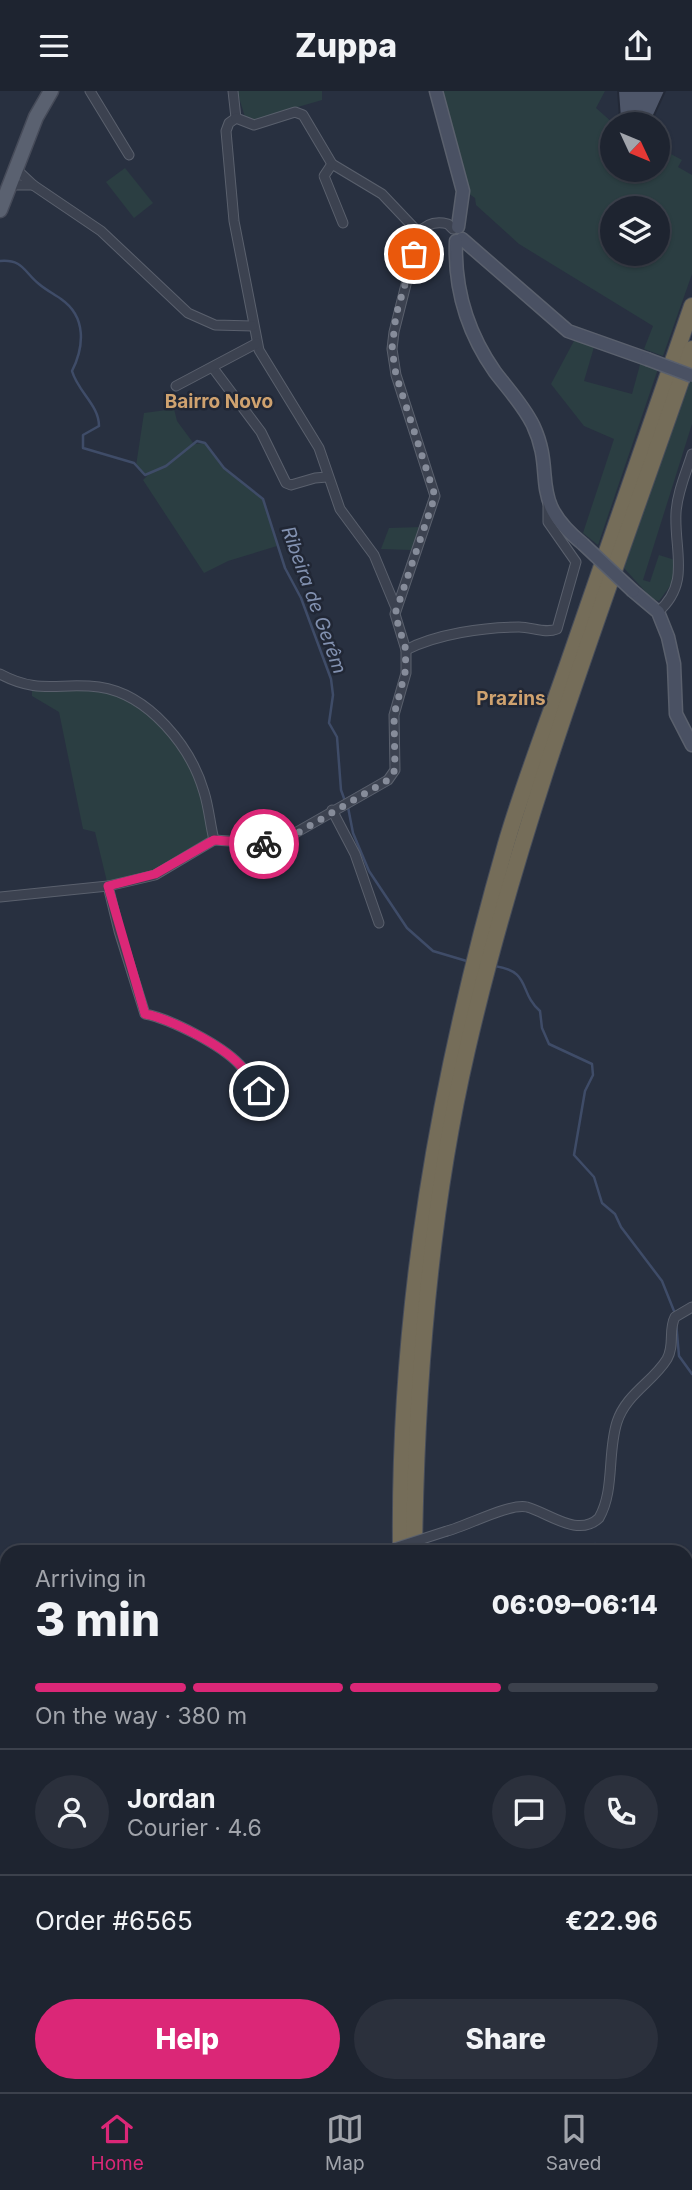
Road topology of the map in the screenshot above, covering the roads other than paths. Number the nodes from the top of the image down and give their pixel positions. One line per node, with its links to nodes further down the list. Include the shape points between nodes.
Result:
1 (51, 91): 8 (main road)
2 (90, 91): 6 (street)
3 (233, 91): 5 (street)
4 (436, 91): 14 (street, via 463,191)
5 (236, 118): 7 (street, via 254,124 303,114); 16 (street, via 226,131 229,181)
6 (129, 155)
7 (332, 164): 12 (street, via 324,176); 13 (street, via 382,194)
8 (16, 169): 9 (main road); 10 (street)
9 (10, 185): 10 (street); 11 (main road)
10 (33, 185): 16 (street, via 101,230 188,313 215,325)
11 (1, 208)
12 (343, 223)
13 (419, 233): 14 (street, via 437,223 448,224); 25 (street, via 396,315 392,349 435,496)
14 (457, 234): 20 (street, bridge, via 568,331); 24 (street, via 457,280 463,309 484,354 533,425)
15 (692, 306): 32 (highway)
16 (253, 326): 17 (street)
17 (257, 343): 19 (street); 23 (street, via 272,376 319,448)
18 (692, 349): 32 (highway)
19 (213, 368): 21 (street); 23 (street, via 261,432 286,483)
20 (692, 376)
21 (176, 386)
22 (692, 454): 26 (street, via 676,510 681,572 672,597)
23 (327, 477): 25 (street, via 342,514 374,555)
24 (548, 504): 26 (street, bridge, via 559,521); 27 (street, via 548,522 576,562 557,629 518,627 432,638)
25 (397, 608): 27 (street, via 395,619)
26 (659, 612): 29 (street, via 674,664 676,714)
27 (406, 650): 30 (street, via 405,682 394,715 395,770 388,780)
28 (0, 674): 31 (street, via 32,688 100,687 141,704 190,756)
29 (692, 745)
30 (332, 810): 31 (street, via 276,843); 35 (street, via 355,854)
31 (214, 840): 33 (street, via 155,874)
32 (514, 844): 36 (highway)
33 (108, 886): 34 (street); 37 (street, via 145,1014 192,1033 239,1063)
34 (0, 897)
35 (379, 923)
36 (460, 1049): 39 (highway, via 425,1194 409,1336); 41 (highway, via 423,1338)
37 (259, 1091)
38 (692, 1307): 40 (street, bridge, via 675,1317 666,1361 632,1397 617,1421 603,1511 593,1524 575,1525 523,1506)
39 (401, 1545)
40 (404, 1545)
41 (414, 1545)

